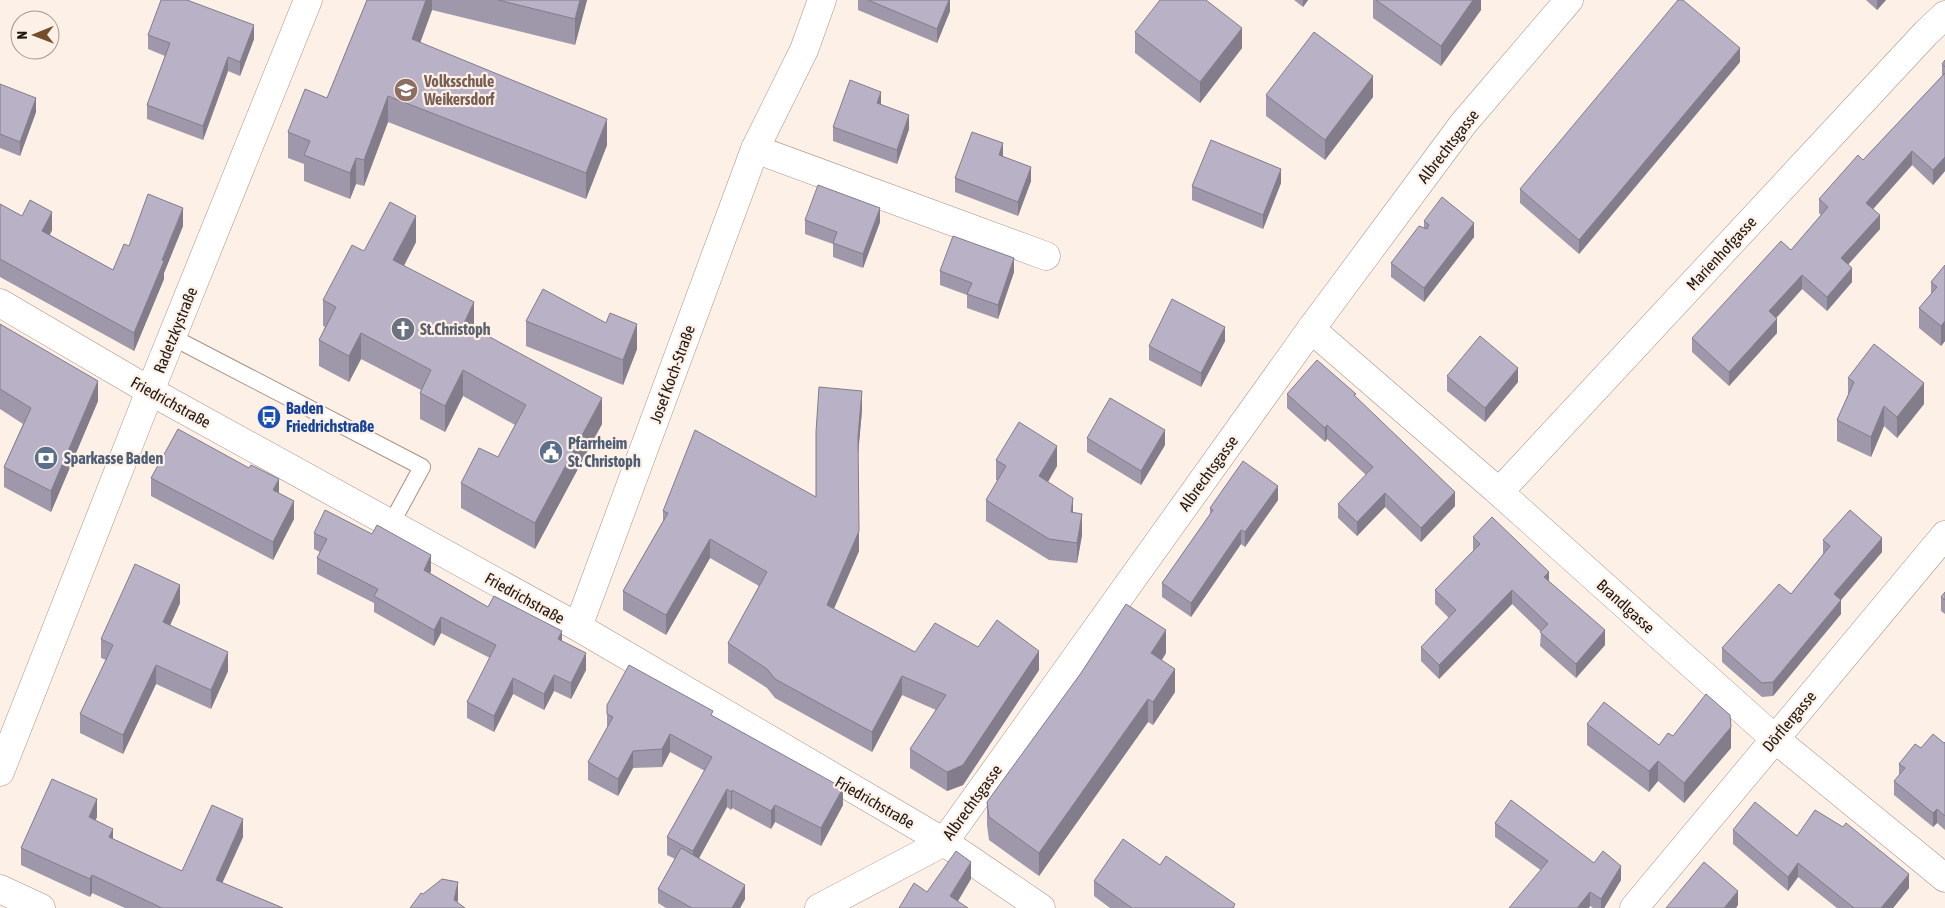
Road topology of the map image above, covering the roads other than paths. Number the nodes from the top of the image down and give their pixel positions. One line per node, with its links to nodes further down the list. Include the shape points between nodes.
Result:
1 (308, 0): 9 (street, Radetzkystraße)
2 (822, 0): 5 (street, Josef Koch-Straße, via 804,50)
3 (1569, 0): 8 (street, Albrechtsgasse, via 1463,124)
4 (1945, 15): 11 (street, Marienhofgasse)
5 (755, 150): 6 (street); 14 (street, Josef Koch-Straße)
6 (1046, 256)
7 (0, 303): 10 (street, Friedrichstraße)
8 (1311, 329): 11 (street, Brandlgasse); 17 (street, Albrechtsgasse)
9 (172, 337): 10 (street, Radetzkystraße); 12 (lane, via 422,467)
10 (150, 391): 12 (street, Friedrichstraße); 16 (street, Radetzkystraße)
11 (1499, 492): 15 (street, Brandlgasse)
12 (391, 524): 14 (street, Friedrichstraße)
13 (1945, 535): 15 (street, Dörflergasse)
14 (578, 628): 17 (street, Friedrichstraße)
15 (1774, 738): 18 (street, Brandlgasse); 23 (street, Dörflergasse)
16 (0, 772)
17 (944, 842): 21 (street, Albrechtsgasse); 22 (street, Friedrichstraße)
18 (1945, 878)
19 (0, 889): 20 (street)
20 (41, 908)
21 (819, 908)
22 (1041, 908)
23 (1634, 908)

